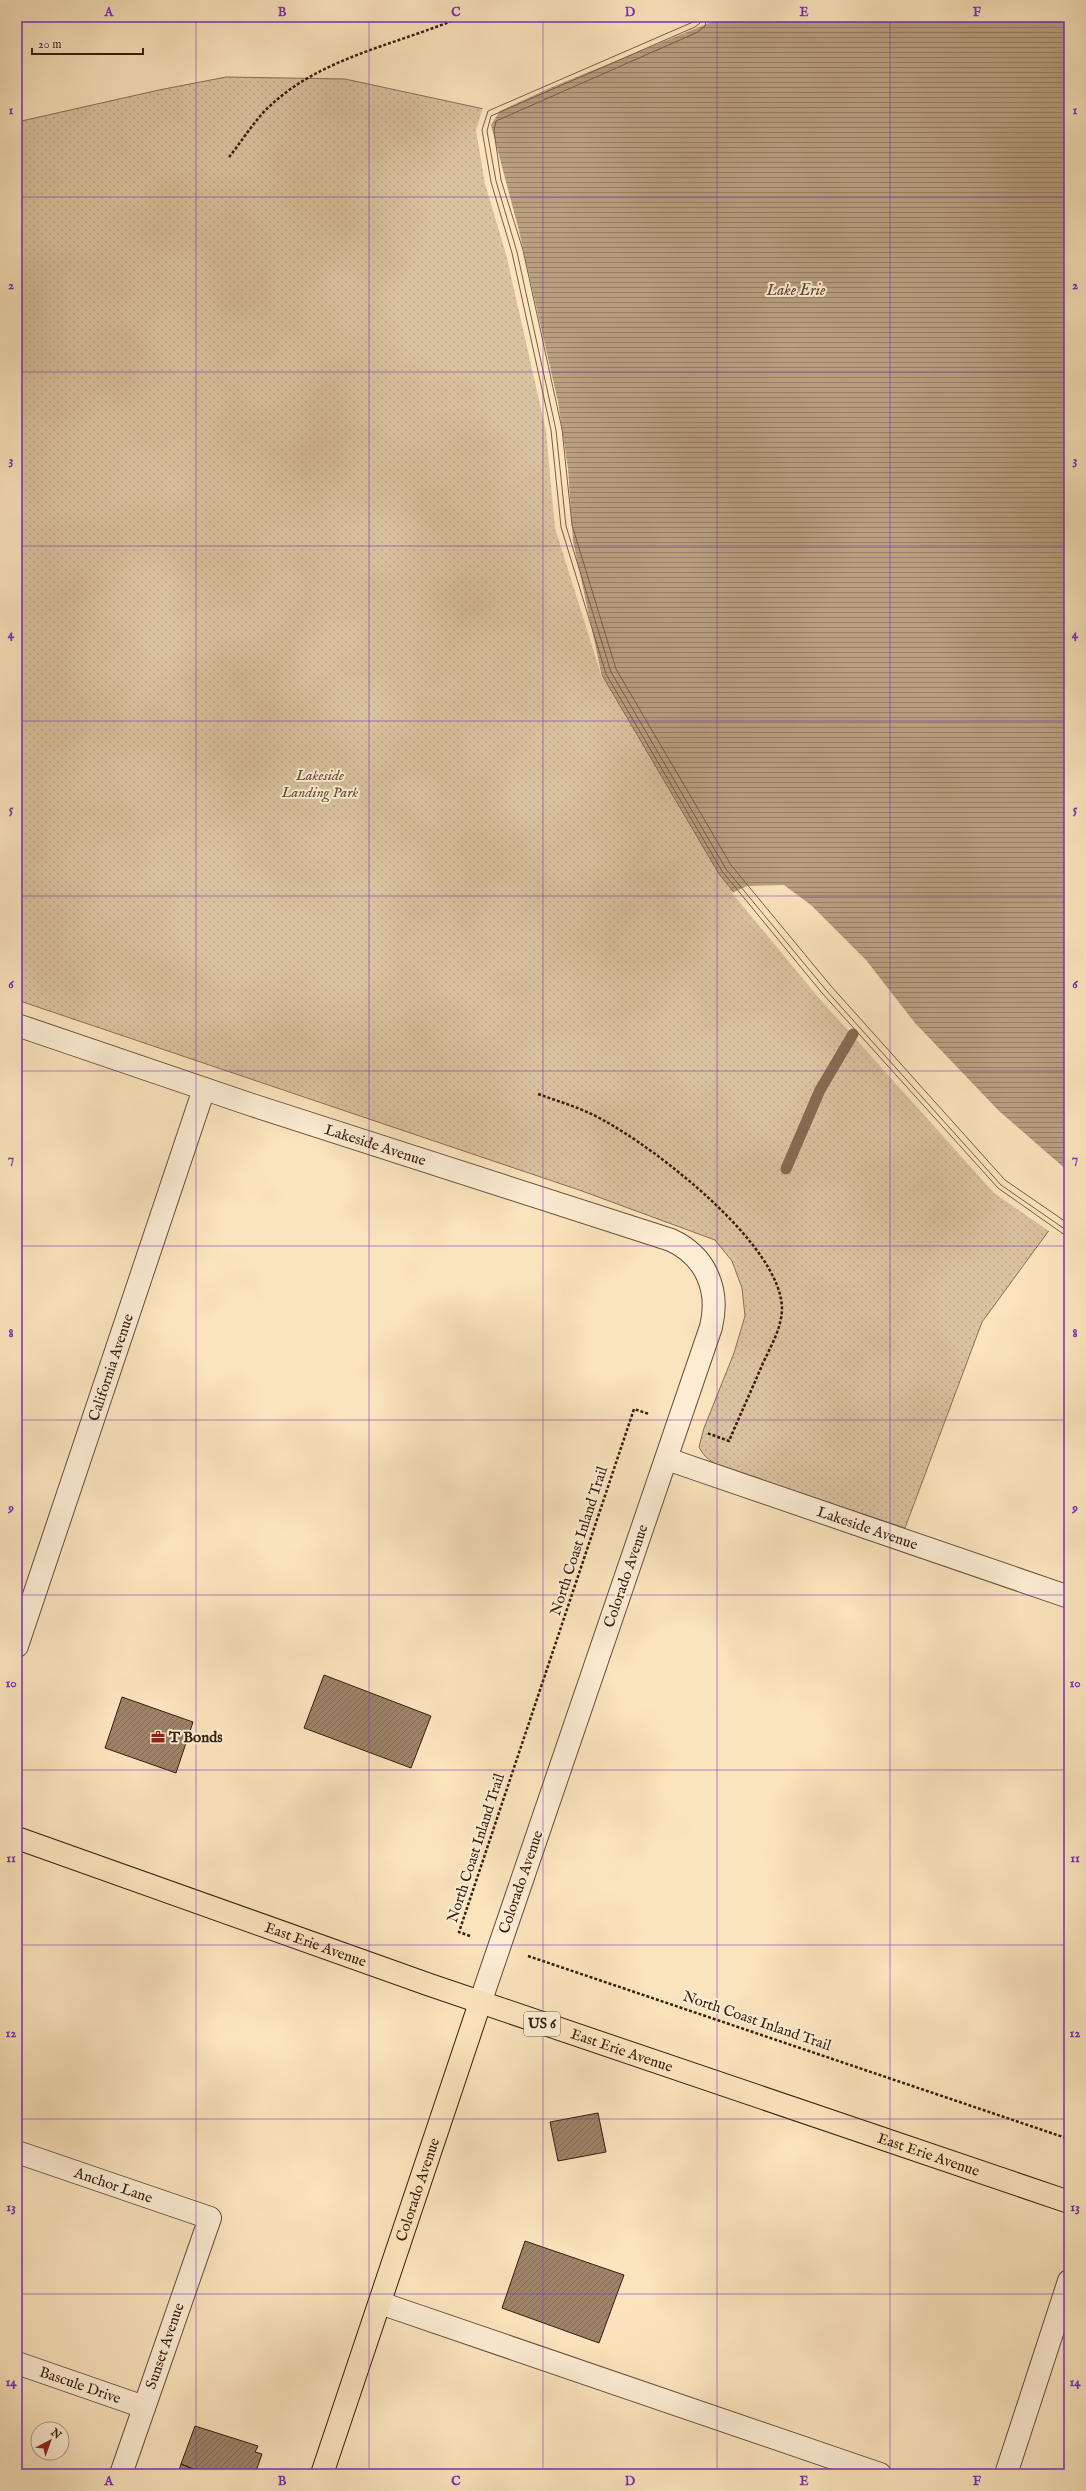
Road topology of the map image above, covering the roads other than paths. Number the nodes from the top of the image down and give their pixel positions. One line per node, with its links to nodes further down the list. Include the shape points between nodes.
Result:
1 (17, 1025): 2 (street, Lakeside Avenue)
2 (204, 1089): 3 (street, Lakeside Avenue, via 671,1240 699,1258 710,1279); 6 (street, California Avenue)
3 (712, 1290): 4 (street, Colorado Avenue, via 714,1314 711,1327)
4 (666, 1459): 5 (street, Lakeside Avenue); 8 (street, Colorado Avenue)
5 (1069, 1596)
6 (17, 1646)
7 (17, 1838): 8 (main road, East Erie Avenue / US 6)
8 (480, 2002): 10 (main road, East Erie Avenue / US 6); 13 (main road, Colorado Avenue)
9 (17, 2152): 11 (street, Anchor Lane)
10 (1069, 2202)
11 (210, 2218): 15 (street, Sunset Avenue)
12 (1069, 2281): 19 (street)
13 (380, 2303): 17 (main road, Colorado Avenue); 18 (street)
14 (17, 2363): 15 (street, Bascule Drive)
15 (144, 2407): 16 (street, Sunset Avenue)
16 (121, 2474)
17 (322, 2474)
18 (880, 2474)
19 (1006, 2474)

